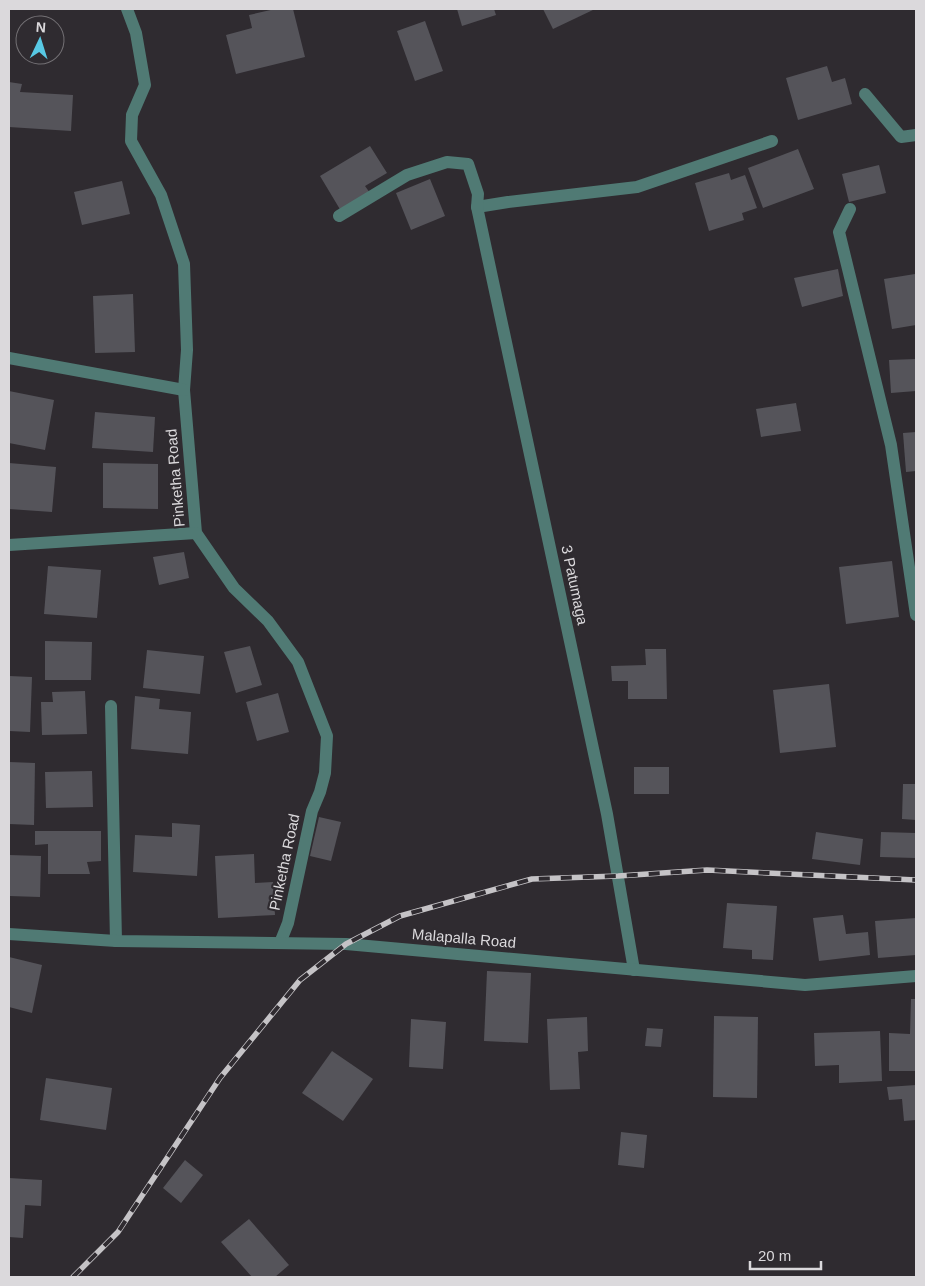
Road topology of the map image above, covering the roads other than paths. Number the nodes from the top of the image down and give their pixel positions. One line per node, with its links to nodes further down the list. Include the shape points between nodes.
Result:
1 (127, 9): 9 (street, Pinketha Road, via 136,33 145,85 132,115 132,141 161,195 184,264 187,350)
2 (866, 94): 3 (street, via 901,137)
3 (916, 135)
4 (772, 141): 5 (street, via 637,187)
5 (478, 207): 7 (street, 3 Patumaga, via 478,194 468,164 447,162 407,175); 17 (street, 3 Patumaga, via 607,814)
6 (850, 209): 12 (street, via 838,232 891,445)
7 (339, 216)
8 (9, 358): 9 (street)
9 (184, 390): 10 (street, Pinketha Road)
10 (196, 533): 11 (street); 16 (street, Pinketha Road, via 234,588 268,621 298,662 327,736 325,773 312,811 288,923)
11 (9, 545)
12 (916, 614)
13 (111, 706): 15 (street)
14 (9, 934): 15 (street, Malapalla Road)
15 (116, 941): 16 (street, Malapalla Road)
16 (280, 943): 17 (street, Malapalla Road, via 346,944)
17 (634, 970): 18 (street, Malapalla Road, via 805,985)
18 (916, 976)

